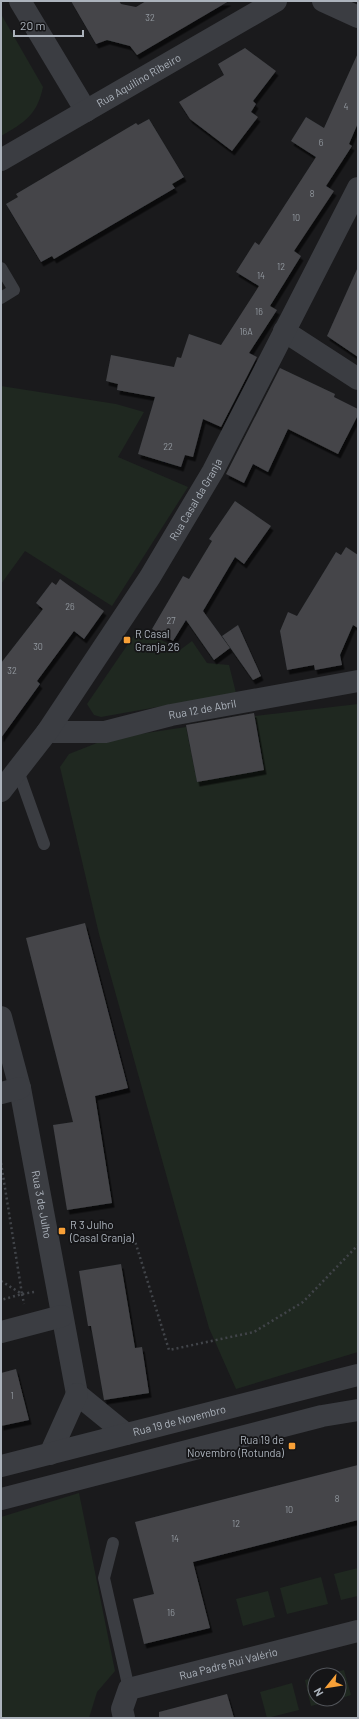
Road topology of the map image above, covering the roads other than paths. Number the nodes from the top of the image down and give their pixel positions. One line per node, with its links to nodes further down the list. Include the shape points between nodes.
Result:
1 (20, 1): 5 (street)
2 (276, 1): 5 (street, Rua Aquilino Ribeiro)
3 (323, 1): 4 (street)
4 (358, 17)
5 (86, 110): 6 (street, Rua Aquilino Ribeiro)
6 (1, 160)
7 (358, 188): 10 (street, Rua Casal da Granja)
8 (1, 268): 9 (lane, via 14,290)
9 (1, 298)
10 (284, 331): 11 (street); 13 (street, Rua Casal da Granja, via 213,471 162,557)
11 (358, 379)
12 (358, 682): 13 (street, Rua 12 de Abril, via 171,714 105,732)
13 (47, 732): 14 (street, Rua Casal da Granja)
14 (17, 768): 15 (street, Rua Casal da Granja); 16 (lane)
15 (1, 791)
16 (44, 844)
17 (1, 1017): 18 (street, Rua 3 de Julho)
18 (11, 1090): 19 (street, Rua 3 de Julho)
19 (62, 1316): 20 (street); 22 (street, Rua 3 de Julho)
20 (1, 1332)
21 (358, 1374): 24 (street, Rua 19 de Novembro)
22 (77, 1394): 24 (street); 25 (street)
23 (358, 1410): 27 (street, via 315,1418)
24 (126, 1434): 25 (street, Rua 19 de Novembro)
25 (50, 1454): 26 (street, Rua 19 de Novembro)
26 (1, 1466)
27 (1, 1499)
28 (113, 1543): 30 (lane, via 104,1578)
29 (358, 1631): 30 (street, Rua Padre Rui Valério)
30 (129, 1689): 31 (street, via 122,1709)
31 (124, 1718)

